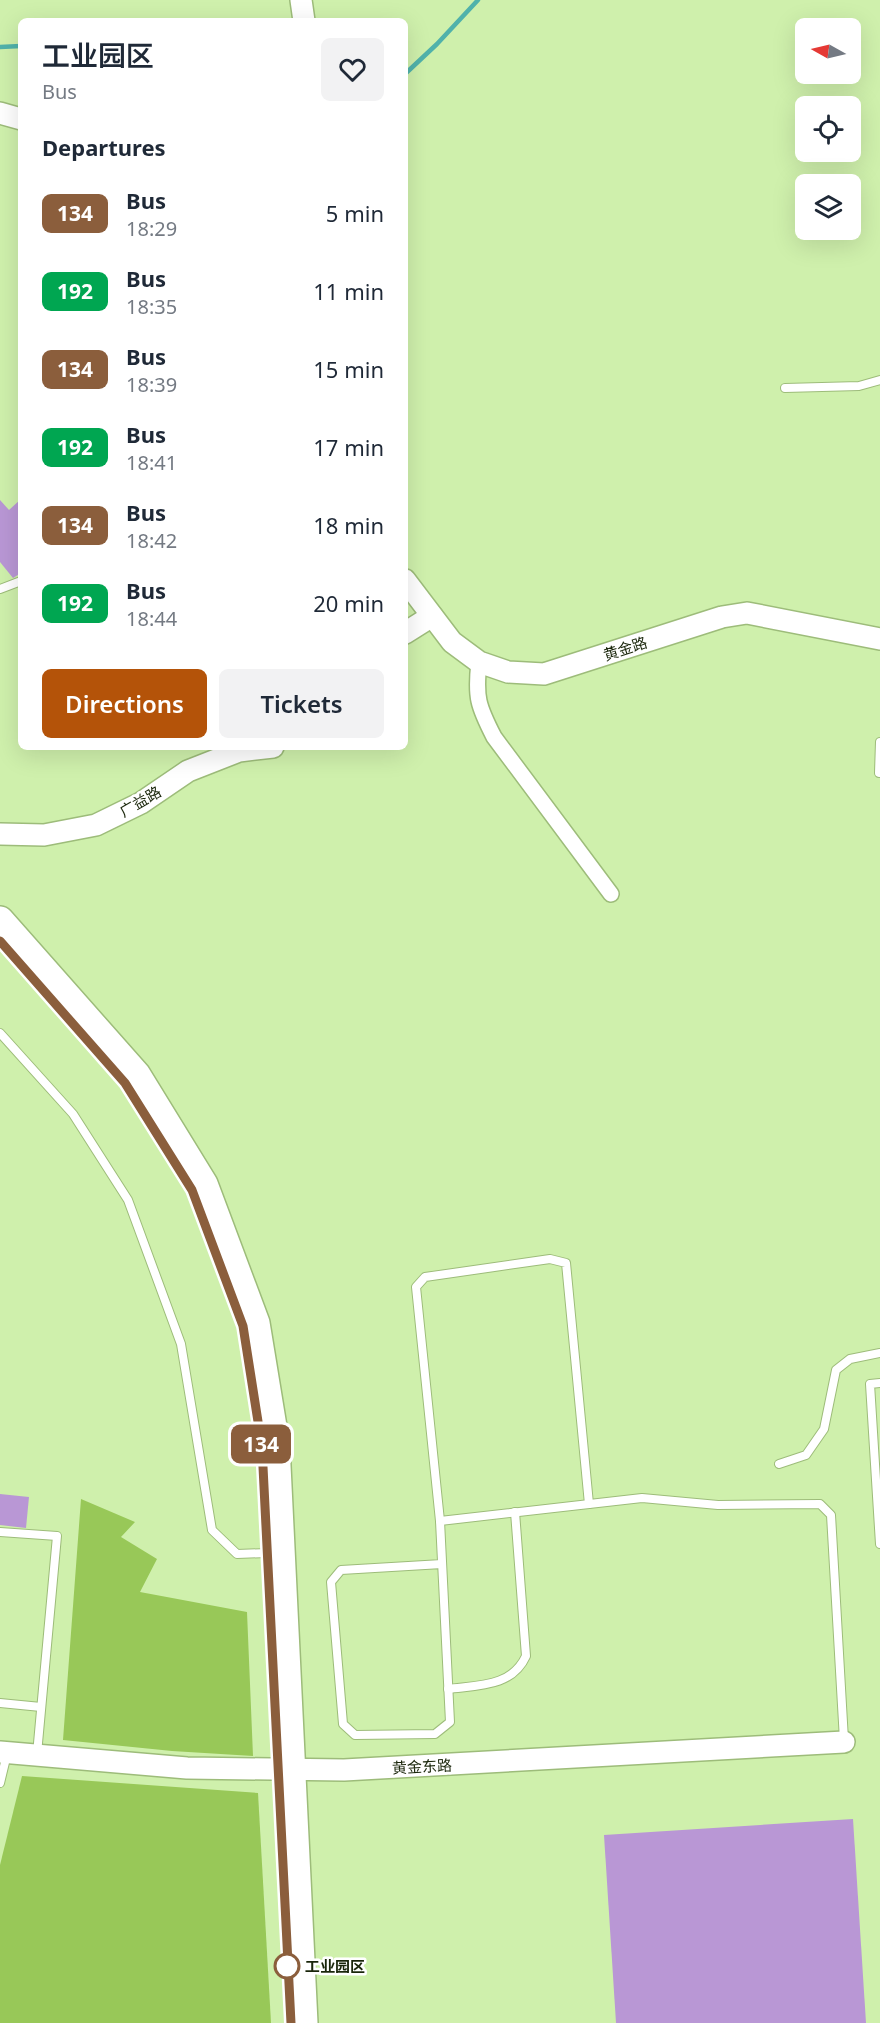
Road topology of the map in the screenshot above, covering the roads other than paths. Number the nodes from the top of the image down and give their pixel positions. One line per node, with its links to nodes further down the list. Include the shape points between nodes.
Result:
1 (301, 0): 2 (street)
2 (304, 18)
3 (0, 113): 4 (street)
4 (18, 118)
5 (880, 380): 6 (lane, via 859,386)
6 (785, 388)
7 (18, 582): 9 (lane)
8 (408, 584): 10 (street, 黄金路)
9 (0, 589)
10 (432, 616): 11 (street); 13 (street, 黄金路, via 452,642)
11 (408, 631)
12 (880, 639): 13 (street, 黄金路, via 747,613 722,617 544,674 508,672)
13 (479, 662): 18 (street, via 476,689 480,710 494,737)
14 (880, 742): 16 (lane)
15 (248, 750): 17 (street, 广益路, via 188,771 141,803 96,825 44,835)
16 (879, 773)
17 (0, 834)
18 (611, 894)
19 (0, 920): 38 (highway, via 137,1075 204,1184 256,1323 276,1445)
20 (0, 941): 30 (highway, via 125,1083 192,1190 243,1326 262,1447)
21 (0, 1033): 30 (lane, via 73,1114 128,1200 181,1344 212,1530 237,1554)
22 (880, 1353): 24 (lane, via 850,1359 836,1370 824,1429 806,1455)
23 (880, 1383): 29 (lane, via 870,1384)
24 (779, 1464)
25 (589, 1504): 26 (lane); 27 (lane, via 566,1263 550,1259 425,1276 416,1287); 35 (lane, via 642,1498 718,1505 820,1504 831,1515)
26 (515, 1512): 27 (lane); 32 (lane, via 526,1656 521,1667 504,1681)
27 (440, 1521): 31 (lane)
28 (0, 1532): 34 (lane, via 57,1536)
29 (880, 1544)
30 (267, 1553): 38 (highway)
31 (442, 1564): 32 (lane); 32 (lane, via 341,1570 331,1582 342,1724 355,1735 435,1734 450,1722)
32 (448, 1689)
33 (0, 1703): 34 (lane)
34 (41, 1707): 37 (lane)
35 (844, 1742): 38 (street, 黄金东路)
36 (4, 1752): 37 (street, 黄金东路); 39 (lane)
37 (37, 1755): 38 (street, 黄金东路, via 187,1768)
38 (284, 1770): 40 (highway); 41 (highway)
39 (0, 1783)
40 (291, 2023)
41 (304, 2023)

